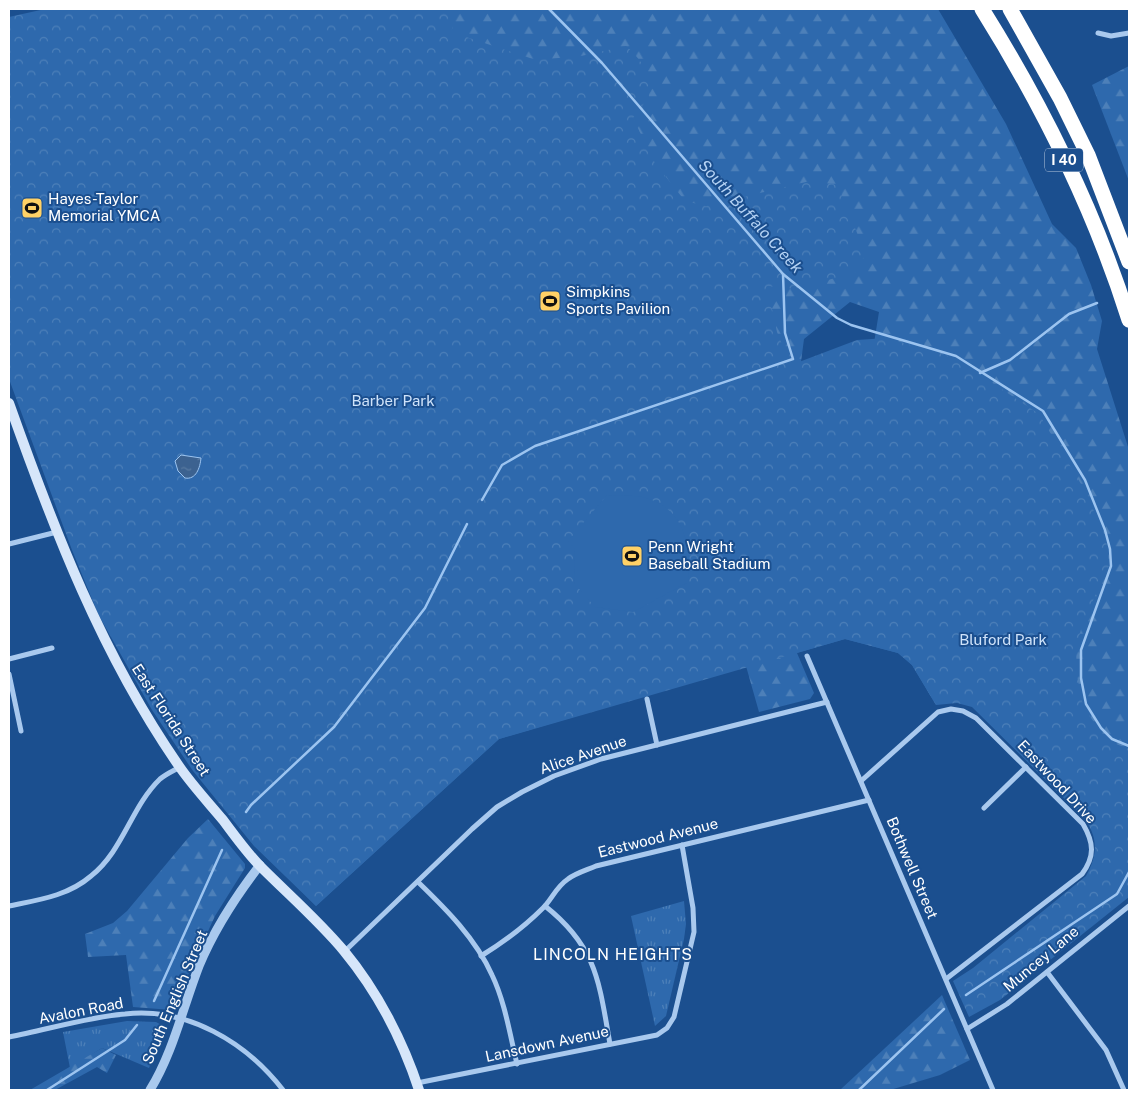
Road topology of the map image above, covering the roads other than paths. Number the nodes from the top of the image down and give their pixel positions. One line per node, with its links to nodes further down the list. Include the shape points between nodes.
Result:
1 (982, 9): 6 (highway, I 40, via 1007,49 1064,159)
2 (1010, 9): 5 (highway, I 40, via 1056,89 1088,155)
3 (1098, 33): 4 (street, via 1111,36)
4 (1129, 33)
5 (1129, 262)
6 (1129, 320)
7 (9, 403): 8 (main road, East Florida Street)
8 (12, 426): 9 (main road, East Florida Street)
9 (57, 532): 10 (street); 19 (main road, East Florida Street, via 102,637)
10 (9, 544)
11 (52, 648): 13 (street)
12 (807, 656): 16 (street, Bothwell Street)
13 (9, 659)
14 (9, 674): 17 (street)
15 (648, 699): 18 (street)
16 (827, 702): 18 (street, Alice Avenue); 21 (street, Bothwell Street)
17 (21, 731)
18 (657, 745): 26 (street, Alice Avenue, via 601,759 522,792 497,807)
19 (180, 767): 25 (main road, East Florida Street); 27 (street, via 162,778 148,793 104,863 92,876 60,894)
20 (1026, 767): 21 (street, Eastwood Drive, via 976,718 951,709 938,712); 23 (street); 33 (street, Eastwood Drive, via 1083,824 1093,849 1091,861 1082,874)
21 (861, 781): 22 (street, Bothwell Street)
22 (869, 800): 24 (street, Eastwood Avenue); 33 (street, Bothwell Street)
23 (984, 808)
24 (682, 845): 28 (street, Eastwood Avenue, via 596,866 568,879 555,890); 37 (street, Lansdown Avenue, via 694,932 674,1017 657,1035)
25 (260, 866): 30 (main road, East Florida Street); 34 (street, South English Street, via 244,885 199,966)
26 (418, 882): 30 (street, Alice Avenue); 31 (street, via 460,926)
27 (9, 906)
28 (545, 906): 31 (street, Eastwood Avenue, via 507,940); 37 (street, via 565,922 592,960)
29 (1129, 906): 32 (street, Muncey Lane)
30 (344, 952): 39 (main road, East Florida Street, via 394,1030)
31 (481, 956): 38 (street, via 493,975 502,1002)
32 (1048, 972): 35 (street, Muncey Lane, via 1008,1004); 43 (street, via 1106,1050)
33 (946, 979): 35 (street, Bothwell Street)
34 (181, 1020): 36 (street, Avalon Road, via 159,1014 125,1014); 40 (street, South English Street); 41 (street, Avalon Road, via 225,1037 250,1055)
35 (967, 1029): 42 (street, Bothwell Street)
36 (9, 1037)
37 (610, 1044): 38 (street, Lansdown Avenue)
38 (517, 1064): 39 (street, Lansdown Avenue)
39 (418, 1086)
40 (150, 1090)
41 (283, 1090)
42 (993, 1090)
43 (1124, 1090)

